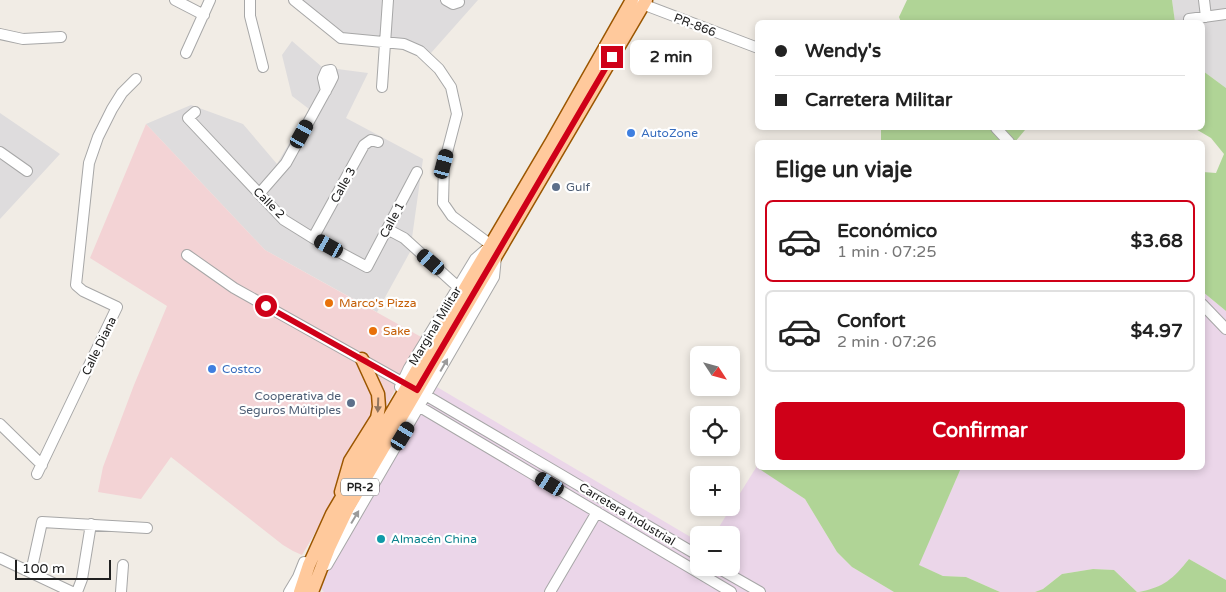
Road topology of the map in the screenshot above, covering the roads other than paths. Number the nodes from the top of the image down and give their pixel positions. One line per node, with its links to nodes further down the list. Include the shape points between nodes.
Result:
1 (175, 0): 11 (street)
2 (210, 0): 11 (street)
3 (250, 0): 19 (street, via 250,16)
4 (388, 0): 16 (street)
5 (446, 0): 6 (street, via 453,4 459,2)
6 (457, 0)
7 (1204, 0): 12 (street)
8 (297, 1): 16 (street, via 341,38)
9 (637, 1): 17 (street, PR-866 / PR-866); 33 (main road, PR-2)
10 (1226, 14): 12 (street)
11 (204, 15): 18 (street)
12 (1206, 17): 13 (street)
13 (1189, 19)
14 (0, 34): 15 (street, via 23,39)
15 (61, 37)
16 (385, 42): 21 (street); 33 (street, via 404,44 420,51 439,69 451,87 457,114 444,164 443,203 452,216)
17 (755, 47)
18 (186, 53)
19 (263, 66)
20 (136, 79): 44 (street, Calle Diana, via 112,109 89,163 76,285 117,307 40,470)
21 (382, 87)
22 (326, 91): 30 (street, via 286,163)
23 (192, 115): 30 (street, Calle 2)
24 (998, 130): 25 (street)
25 (1007, 140)
26 (378, 142): 32 (street, Calle 3, via 371,140 364,145)
27 (0, 152): 28 (street)
28 (27, 171)
29 (417, 172): 31 (street, Calle 1)
30 (259, 194): 32 (street, Calle 2, via 284,220)
31 (387, 229): 35 (street, Calle 1); 36 (street, via 404,238)
32 (314, 238): 35 (street, Calle 2)
33 (493, 250): 36 (street, Marginal Militar, via 475,259); 42 (main road, PR-2); 42 (street, Marginal Militar, one-way to 33, via 494,277)
34 (187, 255): 40 (street, Carretera Industrial, via 234,288)
35 (367, 267)
36 (458, 287): 39 (street, Marginal Militar)
37 (1205, 307): 38 (street)
38 (1226, 329)
39 (415, 357): 41 (street, via 401,370); 42 (street, Marginal Militar)
40 (362, 359): 41 (street, Carretera Industrial); 45 (main road, one-way to 45, via 378,394 379,407 377,418 350,462)
41 (385, 372): 42 (street, Carretera Industrial)
42 (414, 388): 43 (street, Marginal Militar); 45 (main road, PR-2, via 391,414); 50 (street, Carretera Industrial); 55 (main road, PR-2, via 348,508)
43 (420, 407): 46 (street); 55 (street, Marginal Militar, one-way to 43)
44 (0, 424)
45 (340, 502): 49 (main road, PR-2)
46 (597, 512): 60 (street); 61 (street)
47 (91, 524): 48 (street); 53 (street, via 42,522); 57 (street)
48 (147, 528)
49 (319, 541): 55 (main road, PR-2); 59 (street, via 309,549)
50 (690, 551)
51 (0, 558): 53 (street)
52 (123, 565): 58 (street)
53 (31, 572): 56 (street)
54 (732, 576): 62 (street)
55 (308, 591)
56 (72, 592)
57 (77, 592)
58 (121, 592)
59 (289, 592)
60 (550, 592)
61 (731, 592)
62 (760, 592)

